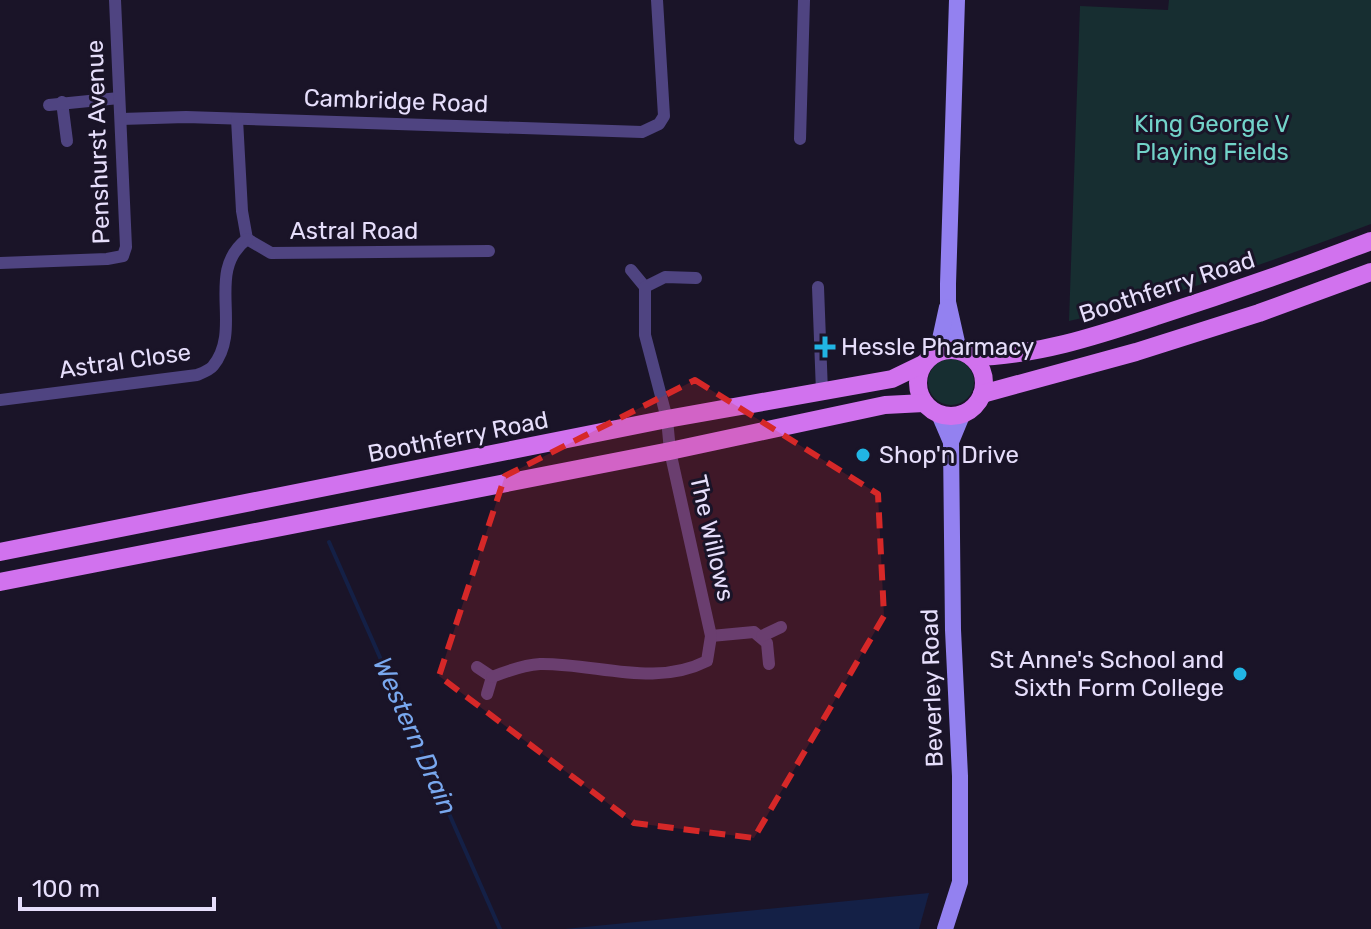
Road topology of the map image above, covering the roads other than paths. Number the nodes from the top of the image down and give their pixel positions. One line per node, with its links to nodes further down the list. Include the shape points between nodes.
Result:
1 (115, 0): 5 (street, Penshurst Avenue)
2 (657, 0): 7 (street, Cambridge Road, via 664,116 642,132)
3 (804, 0): 8 (street)
4 (957, 0): 19 (main road)
5 (119, 98): 6 (street, Penshurst Avenue); 9 (street, via 55,103)
6 (121, 119): 7 (street, Cambridge Road); 13 (street, Penshurst Avenue, via 123,256)
7 (237, 119): 10 (street)
8 (800, 139)
9 (67, 141)
10 (247, 239): 12 (street, Astral Road, via 271,253 286,254); 24 (street, Astral Close, via 236,247 224,277 225,340 213,367 197,375)
11 (1371, 241): 20 (main road, Boothferry Road, via 1085,339 1008,357)
12 (489, 251)
13 (0, 263)
14 (631, 270): 17 (street)
15 (1371, 272): 23 (main road, Boothferry Road, via 1232,322)
16 (696, 278): 17 (street, via 665,277)
17 (645, 287): 27 (street, The Willows, via 645,335)
18 (818, 287): 22 (street)
19 (948, 302): 20 (main road); 21 (main road)
20 (966, 354): 21 (main road); 23 (main road, via 983,374)
21 (930, 358): 22 (main road, Boothferry Road, via 892,379); 25 (main road, via 918,384)
22 (822, 392): 27 (main road, Boothferry Road)
23 (982, 394): 26 (main road)
24 (0, 400)
25 (932, 408): 26 (main road, via 956,416); 28 (main road, Beverley Road); 29 (main road, via 885,405)
26 (963, 413): 28 (main road, Beverley Road)
27 (667, 419): 29 (street, The Willows); 30 (main road, Boothferry Road)
28 (951, 442): 39 (main road, Beverley Road, via 960,882)
29 (670, 451): 31 (main road); 33 (street, The Willows)
30 (0, 552)
31 (0, 582)
32 (781, 627): 34 (street, The Willows)
33 (711, 636): 34 (street, The Willows); 37 (street, The Willows, via 707,661 688,670 614,673 537,664)
34 (762, 636): 35 (street)
35 (769, 664)
36 (477, 667): 37 (street)
37 (492, 677): 38 (street)
38 (487, 694)
39 (945, 929)

